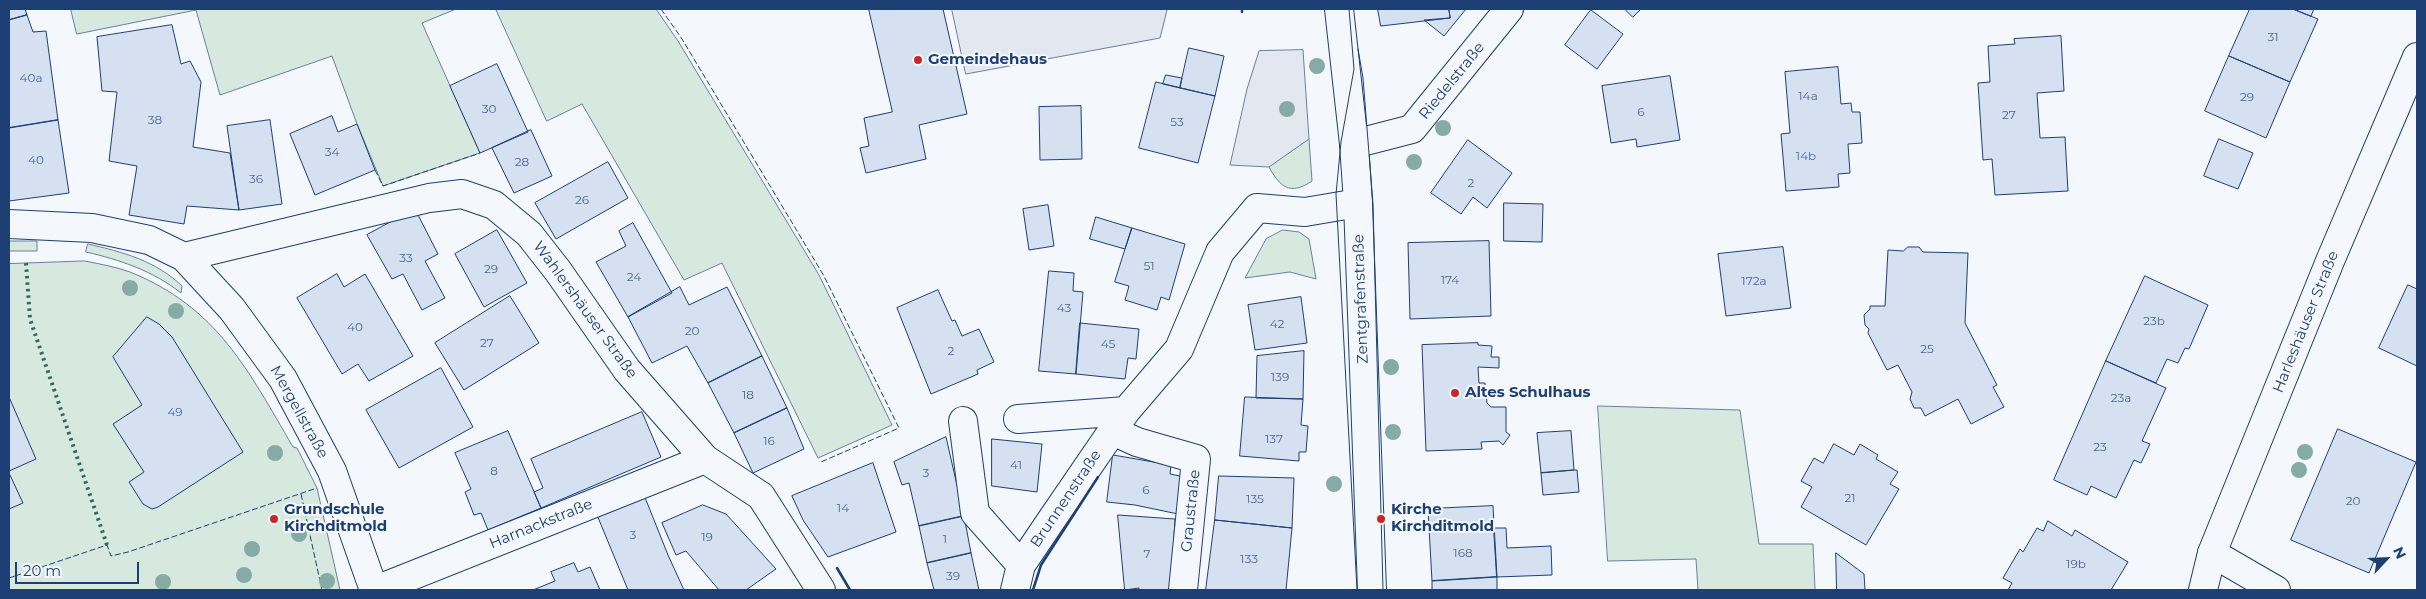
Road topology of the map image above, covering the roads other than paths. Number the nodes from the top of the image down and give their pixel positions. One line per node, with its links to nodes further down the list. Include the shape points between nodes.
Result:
1 (1339, 9): 4 (street, Zentgrafenstraße)
2 (1509, 9): 4 (street, Riedelstraße, via 1412,129)
3 (2417, 57): 12 (street, Harleshäuser Straße)
4 (1354, 144): 5 (street, Zentgrafenstraße)
5 (1358, 203): 10 (street, Brunnenstraße, via 1305,212 1257,208 1220,252 1179,349); 17 (street, Zentgrafenstraße)
6 (9, 224): 7 (street, via 92,228 149,240)
7 (184, 257): 11 (street, Wahlershäuser Straße, via 429,198 462,194 494,205 530,234 627,370); 14 (street, Mergellstraße, via 232,310 283,379 332,472)
8 (1018, 419): 10 (street)
9 (963, 421): 13 (street, via 976,513)
10 (1119, 421): 13 (street, Brunnenstraße); 16 (street, Graustraße, via 1137,442 1196,459)
11 (705, 459): 14 (street, Harnackstraße); 15 (street, Wahlershäuser Straße, via 761,496)
12 (2212, 553): 18 (street, Harleshäuser Straße); 19 (street)
13 (1018, 578)
14 (375, 590)
15 (821, 590)
16 (1183, 590)
17 (1372, 590)
18 (2203, 590)
19 (2276, 590)

